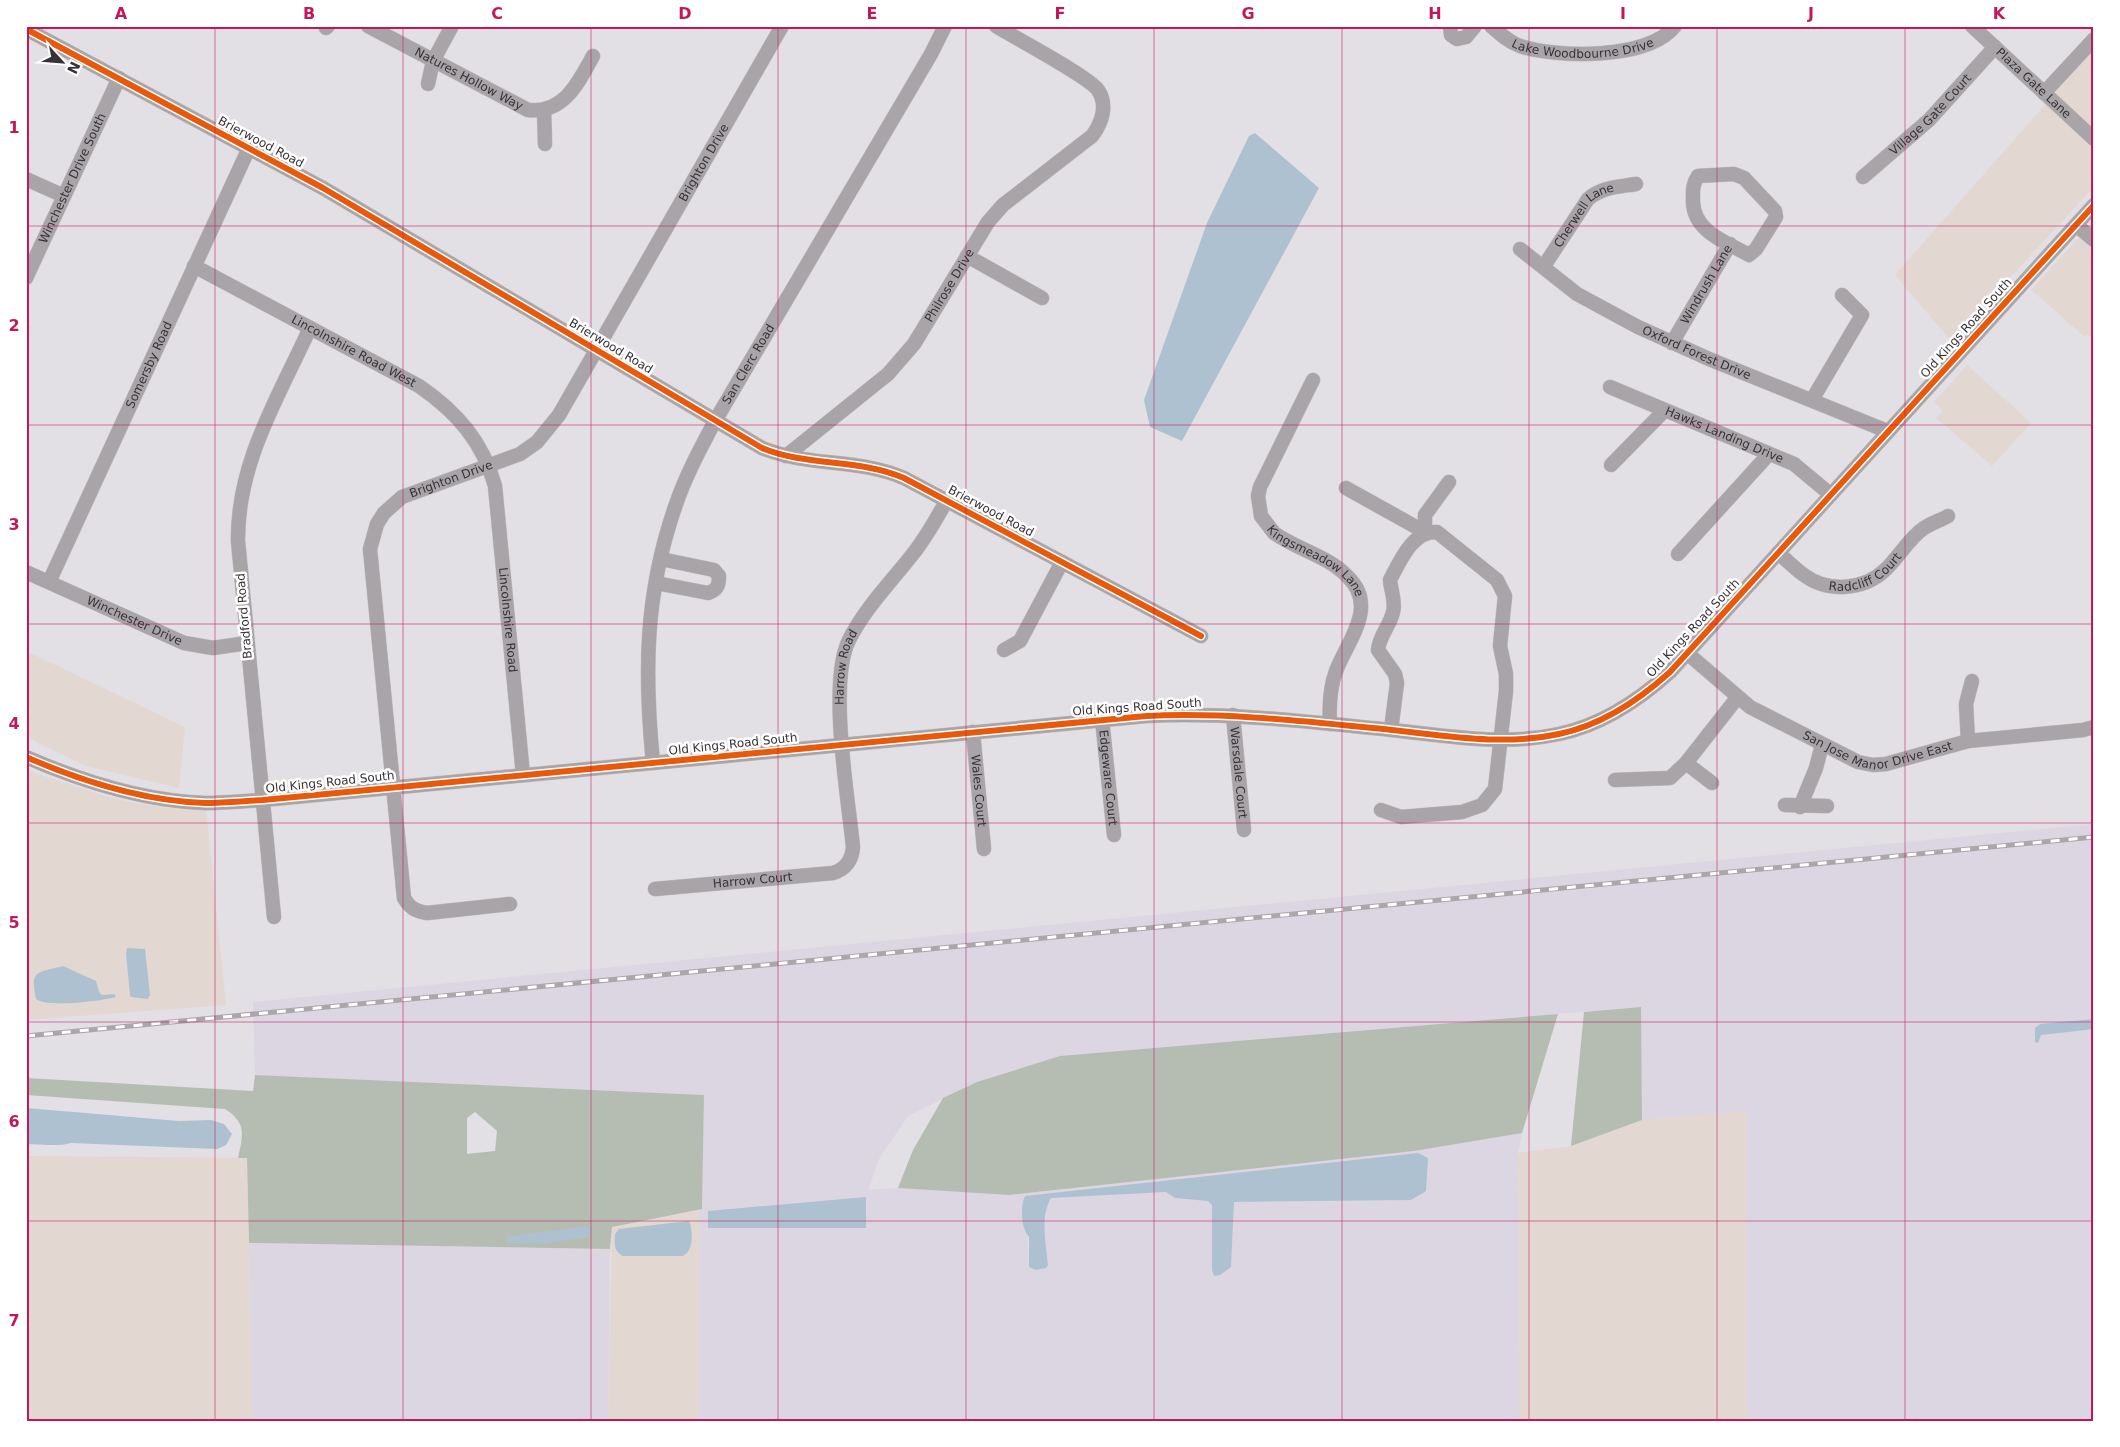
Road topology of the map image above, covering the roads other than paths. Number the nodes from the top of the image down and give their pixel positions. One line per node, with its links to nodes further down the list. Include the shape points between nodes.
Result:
1 (368, 26): 15 (street, Natures Hollow Way)
2 (452, 26): 15 (street)
3 (782, 26): 40 (street, Brighton Drive)
4 (945, 26): 45 (street, San Clerc Road, via 932,54)
5 (996, 26): 32 (street, Philrose Drive, via 1091,83 1098,90 1102,119 1092,136 1003,205)
6 (1450, 26): 7 (street, via 1451,35 1458,39 1466,37)
7 (1475, 26)
8 (1491, 26): 9 (street, Lake Woodbourne Drive, via 1520,46 1574,55 1643,46 1656,42)
9 (1675, 26)
10 (1972, 26): 13 (street, Plaza Gate Lane)
11 (26, 29): 16 (street, Brierwood Road)
12 (2094, 39): 18 (street)
13 (1995, 47): 18 (street, Plaza Gate Lane); 23 (street, Village Gate Court, via 1929,120)
14 (593, 56): 19 (street, via 569,95)
15 (433, 61): 17 (street); 19 (street, Natures Hollow Way, via 520,107)
16 (119, 78): 22 (street, Brierwood Road); 26 (street, Winchester Drive South)
17 (428, 84)
18 (2044, 93): 20 (street, Plaza Gate Lane)
19 (544, 110): 21 (street)
20 (2094, 139)
21 (545, 144)
22 (249, 148): 33 (street, Somersby Road); 40 (street, Brierwood Road, via 323,188)
23 (1863, 177)
24 (26, 179): 26 (street)
25 (1636, 184): 34 (street, Cherwell Lane, via 1597,191 1588,199)
26 (64, 196): 35 (street, Winchester Drive South)
27 (2094, 205): 28 (street, Old Kings Road South)
28 (2076, 225): 29 (street); 46 (street, Old Kings Road South)
29 (2094, 240)
30 (1730, 244): 30 (street, Windrush Lane, via 1749,254 1756,249 1776,217 1775,211 1744,178 1734,174 1698,176 1692,185 1693,212 1700,225); 39 (street, Windrush Lane)
31 (1520, 249): 34 (street, Oxford Forest Drive)
32 (967, 256): 37 (street); 48 (street, Philrose Drive, via 901,360)
33 (194, 266): 38 (street, Lincolnshire Road West); 62 (street, Somersby Road)
34 (1544, 266): 39 (street, Oxford Forest Drive, via 1577,294)
35 (26, 278)
36 (1842, 295): 43 (street, via 1862,315)
37 (1042, 298)
38 (310, 328): 50 (street, Lincolnshire Road West, via 420,386 440,400 474,437); 65 (street, Bradford Road, via 249,461 238,506)
39 (1672, 343): 43 (street, Oxford Forest Drive)
40 (597, 350): 45 (street, Brierwood Road); 50 (street, Brighton Drive, via 554,421 537,442 520,454)
41 (1313, 380): 72 (street, Kingsmeadow Lane, via 1260,487 1259,508 1265,525 1274,534 1339,569 1351,580 1361,598 1358,624 1332,685)
42 (1610, 387): 44 (street, Hawks Landing Drive)
43 (1812, 400): 46 (street, Oxford Forest Drive)
44 (1664, 411): 47 (street, Hawks Landing Drive); 49 (street)
45 (715, 421): 48 (street, Brierwood Road, via 762,448); 59 (street, San Clerc Road, via 675,505)
46 (1887, 431): 53 (street, Old Kings Road South)
47 (1769, 454): 53 (street, Hawks Landing Drive, via 1794,464); 58 (street)
48 (786, 456): 54 (street, Brierwood Road, via 887,471)
49 (1611, 465)
50 (489, 466): 83 (street, Lincolnshire Road, via 495,486); 86 (street, Brighton Drive, via 402,497 384,513 372,536 370,549)
51 (1449, 482): 56 (street, via 1424,515)
52 (1346, 488): 56 (street)
53 (1830, 494): 57 (street, Old Kings Road South)
54 (947, 500): 60 (street, Brierwood Road); 78 (street, Harrow Road, via 926,536 877,596 849,640 842,658 840,688)
55 (1948, 516): 57 (street, Radcliff Court, via 1924,528 1885,570 1858,585 1827,586 1814,581)
56 (1425, 532): 74 (street, via 1417,536 1390,580 1393,613 1378,644 1380,656 1395,674 1397,683); 76 (street, via 1437,532 1502,585 1505,596 1500,646 1506,682)
57 (1778, 553): 67 (street, Old Kings Road South)
58 (1678, 554)
59 (661, 559): 63 (street, San Clerc Road); 63 (street, via 714,570 719,576 719,584 708,593)
60 (1062, 562): 64 (street, Brierwood Road); 66 (street, via 1020,641)
61 (26, 572): 62 (street, Winchester Drive)
62 (49, 582): 65 (street, Winchester Drive, via 184,643 213,648)
63 (656, 583): 81 (street, San Clerc Road, via 648,630 647,674)
64 (1201, 636)
65 (247, 642): 87 (street, Bradford Road)
66 (1004, 650)
67 (1687, 653): 69 (street, San Jose Manor Drive East); 76 (street, Old Kings Road South, via 1655,685 1615,713 1559,734)
68 (1972, 681): 77 (street, via 1966,704)
69 (1737, 698): 79 (street, San Jose Manor Drive East); 82 (street)
70 (1233, 714): 71 (street, Old Kings Road South); 72 (street, Old Kings Road South); 92 (street, Warsdale Court)
71 (1102, 719): 75 (street, Old Kings Road South); 93 (street, Edgeware Court)
72 (1330, 724): 74 (street, Old Kings Road South)
73 (2094, 727): 77 (street, San Jose Manor Drive East)
74 (1391, 730): 76 (street, Old Kings Road South)
75 (973, 732): 78 (street, Old Kings Road South); 94 (street, Wales Court)
76 (1501, 740): 91 (street, via 1495,789 1482,805 1462,812 1401,817)
77 (1968, 741): 79 (street, San Jose Manor Drive East, via 1897,762 1873,765 1846,758)
78 (843, 744): 81 (street, Old Kings Road South); 95 (street, Harrow Road, via 853,847)
79 (1822, 746): 90 (street)
80 (26, 757): 87 (street, Old Kings Road South, via 86,782 165,798 205,803)
81 (653, 763): 83 (street, Old Kings Road South)
82 (1686, 763): 84 (street, via 1670,778); 85 (street)
83 (522, 775): 86 (street, Old Kings Road South)
84 (1615, 780)
85 (1712, 784)
86 (393, 788): 87 (street, Old Kings Road South); 97 (street, Brighton Drive, via 404,898 409,906 427,912)
87 (263, 800): 98 (street, Bradford Road)
88 (1785, 805): 90 (street)
89 (1827, 806): 90 (street)
90 (1800, 807)
91 (1381, 810)
92 (1244, 830)
93 (1114, 835)
94 (984, 849)
95 (847, 864): 96 (street, Harrow Court, via 833,873)
96 (654, 889)
97 (510, 904)
98 (274, 917)

